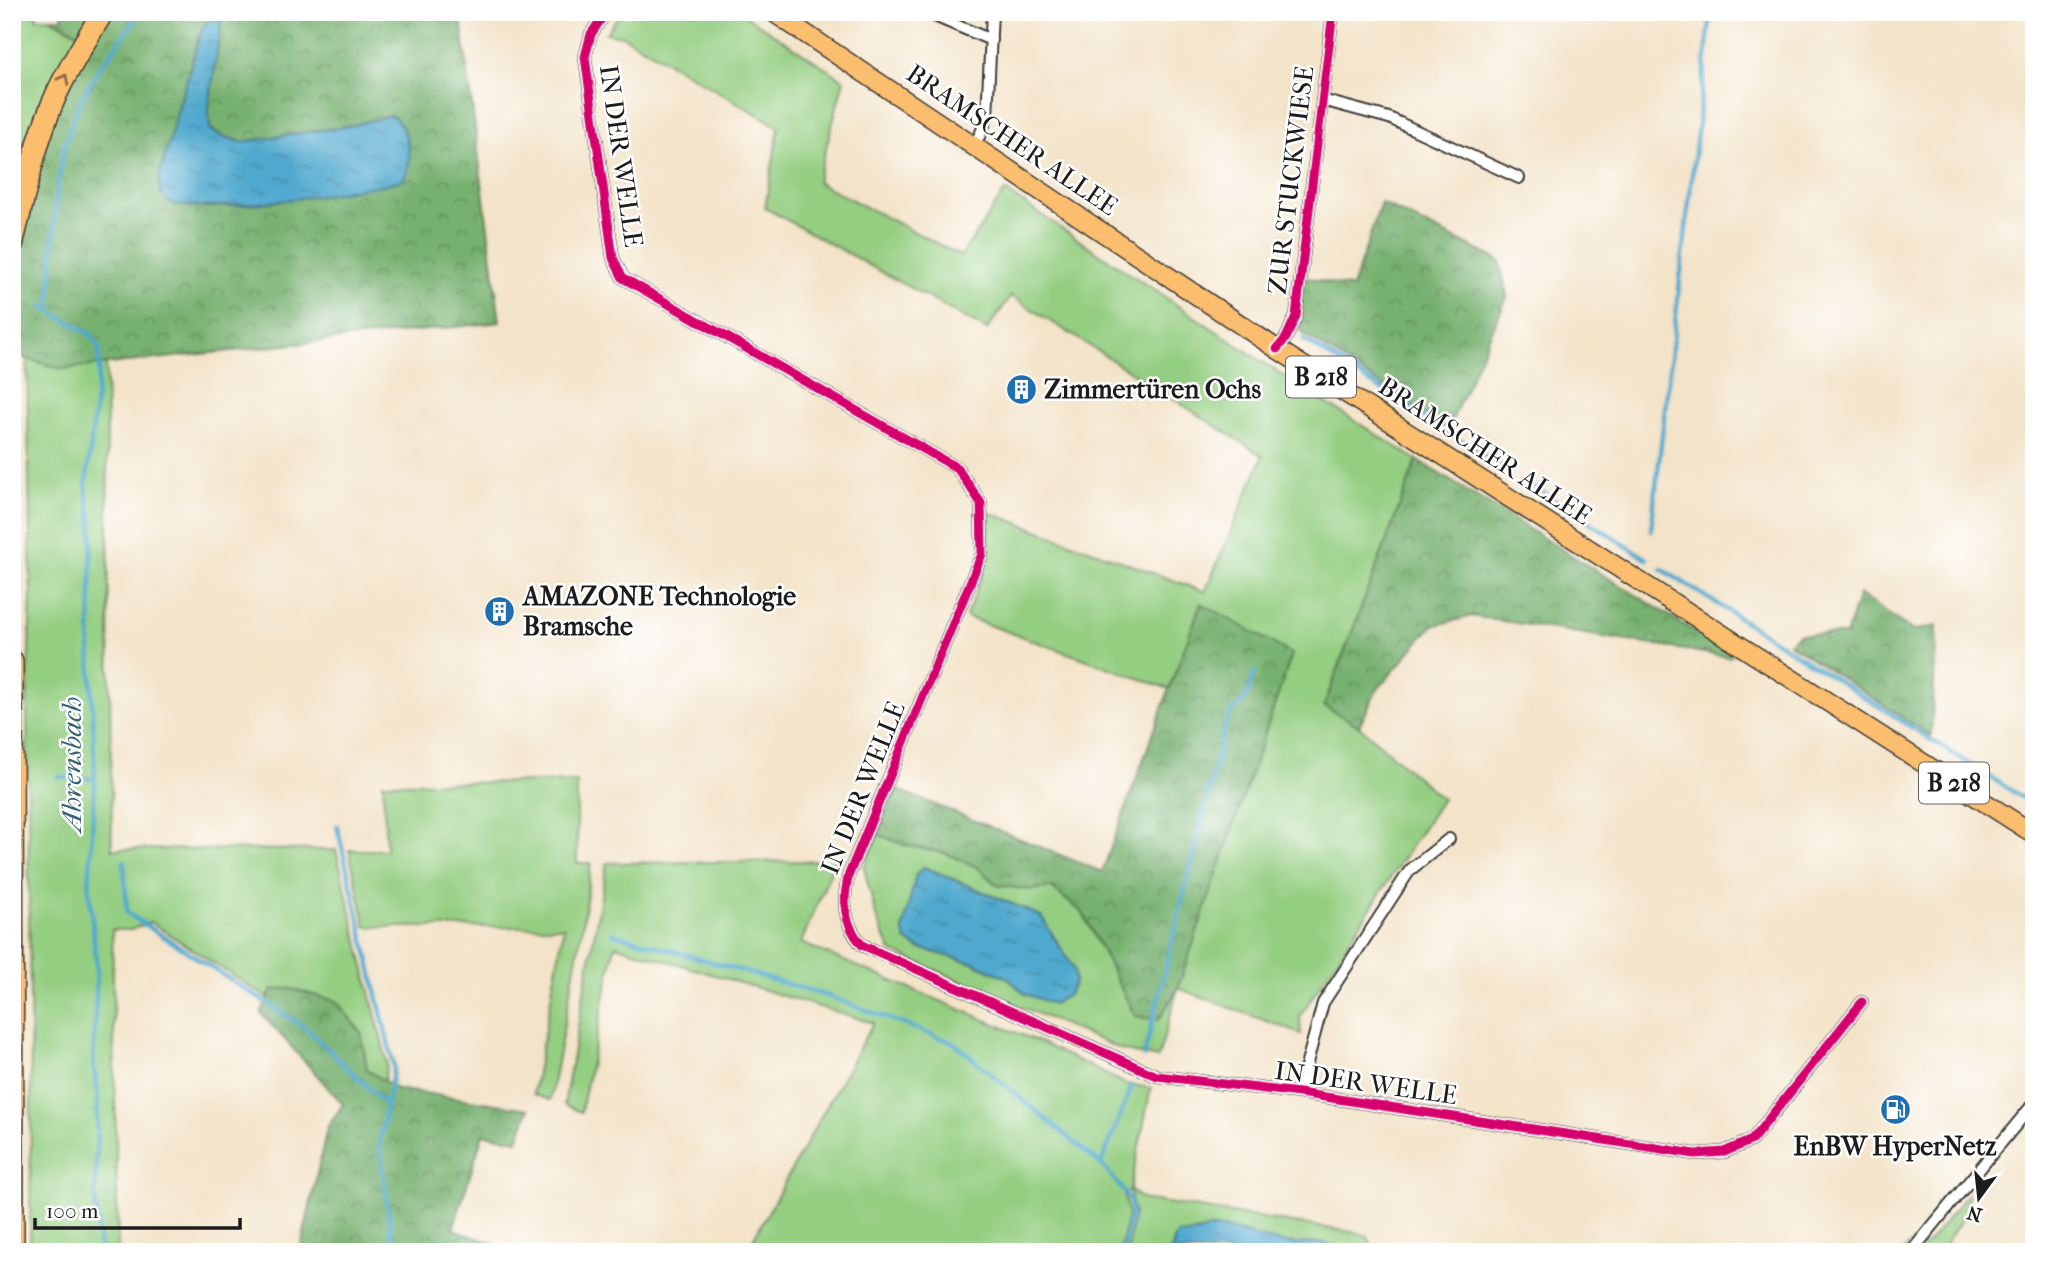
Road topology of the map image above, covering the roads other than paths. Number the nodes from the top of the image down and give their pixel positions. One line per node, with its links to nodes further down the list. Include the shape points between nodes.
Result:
1 (103, 12): 11 (highway, one-way to 1, via 48,115)
2 (773, 12): 9 (main road, BRAMSCHER ALLEE / B 218)
3 (925, 12): 7 (street)
4 (992, 12): 7 (street)
5 (1333, 12): 8 (street, ZUR STUCKWIESE)
6 (604, 13): 17 (street, IN DER WELLE, via 591,34 585,57 613,258 622,278 957,468 981,503 982,554 849,874 844,896 853,934 862,946 1157,1076)
7 (991, 40): 9 (street, via 987,117)
8 (1322, 100): 10 (street, ZUR STUCKWIESE, via 1389,118); 12 (street, ZUR STUCKWIESE, via 1296,316)
9 (972, 147): 12 (main road, BRAMSCHER ALLEE / B 218)
10 (1519, 178)
11 (12, 245)
12 (1278, 349): 14 (main road, BRAMSCHER ALLEE / B 218)
13 (12, 661): 19 (highway)
14 (2034, 834)
15 (1450, 839): 17 (street, IN DER WELLE, via 1410,870 1323,1003)
16 (1862, 1002): 17 (street, IN DER WELLE, via 1752,1140 1724,1152 1695,1154)
17 (1299, 1093)
18 (2034, 1103): 20 (street)
19 (13, 1252)
20 (1911, 1252)

